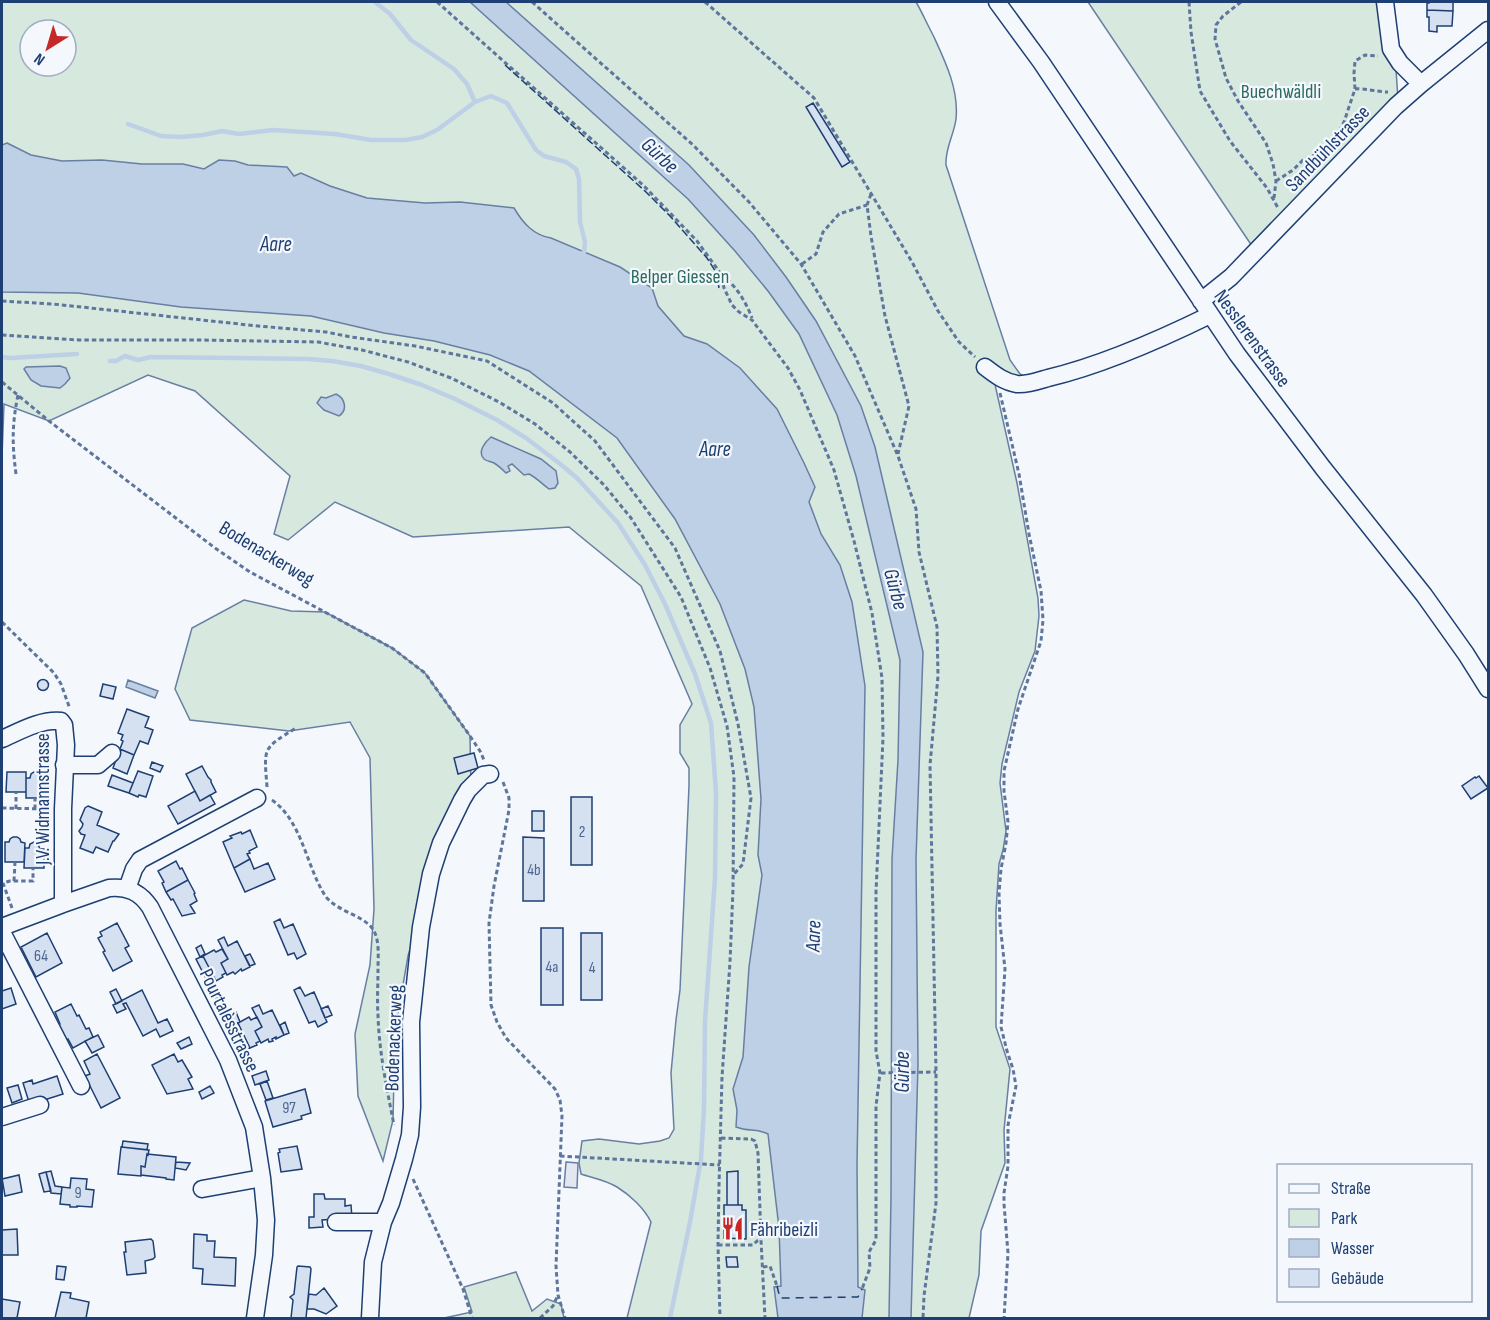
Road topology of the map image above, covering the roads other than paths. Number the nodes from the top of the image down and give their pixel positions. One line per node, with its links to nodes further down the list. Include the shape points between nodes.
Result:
1 (997, 2): 5 (street, Nesslerenstrasse)
2 (1385, 2): 4 (street, via 1391,49)
3 (1488, 30): 4 (street, Sandbühlstrasse)
4 (1421, 84): 5 (street, Sandbühlstrasse)
5 (1205, 308): 6 (street, Sandbühlstrasse, via 1184,329 1062,375 1012,383); 7 (street, Nesslerenstrasse, via 1323,468 1424,595)
6 (985, 367)
7 (1488, 689)
8 (2, 739): 10 (street, J.V. Widmannstrasse, via 66,716)
9 (112, 753): 10 (street, via 98,765)
10 (64, 765): 14 (street, J.V. Widmannstrasse)
11 (490, 774): 23 (street, Bodenackerweg, via 483,774 468,790 430,874 411,1013 410,1136)
12 (261, 797): 13 (street, via 140,860)
13 (127, 889): 14 (street, via 109,888); 20 (street, Pourtalèsstrasse, via 140,895 150,907 228,1060 254,1127)
14 (63, 904): 15 (street)
15 (9, 924)
16 (2, 933): 17 (street)
17 (81, 1086)
18 (39, 1105): 19 (street)
19 (2, 1116)
20 (262, 1178): 21 (street); 24 (street, Pourtalèsstrasse, via 266,1220)
21 (202, 1188)
22 (336, 1222): 23 (street)
23 (383, 1222): 25 (street, Bodenackerweg, via 373,1262)
24 (255, 1318)
25 (370, 1318)

